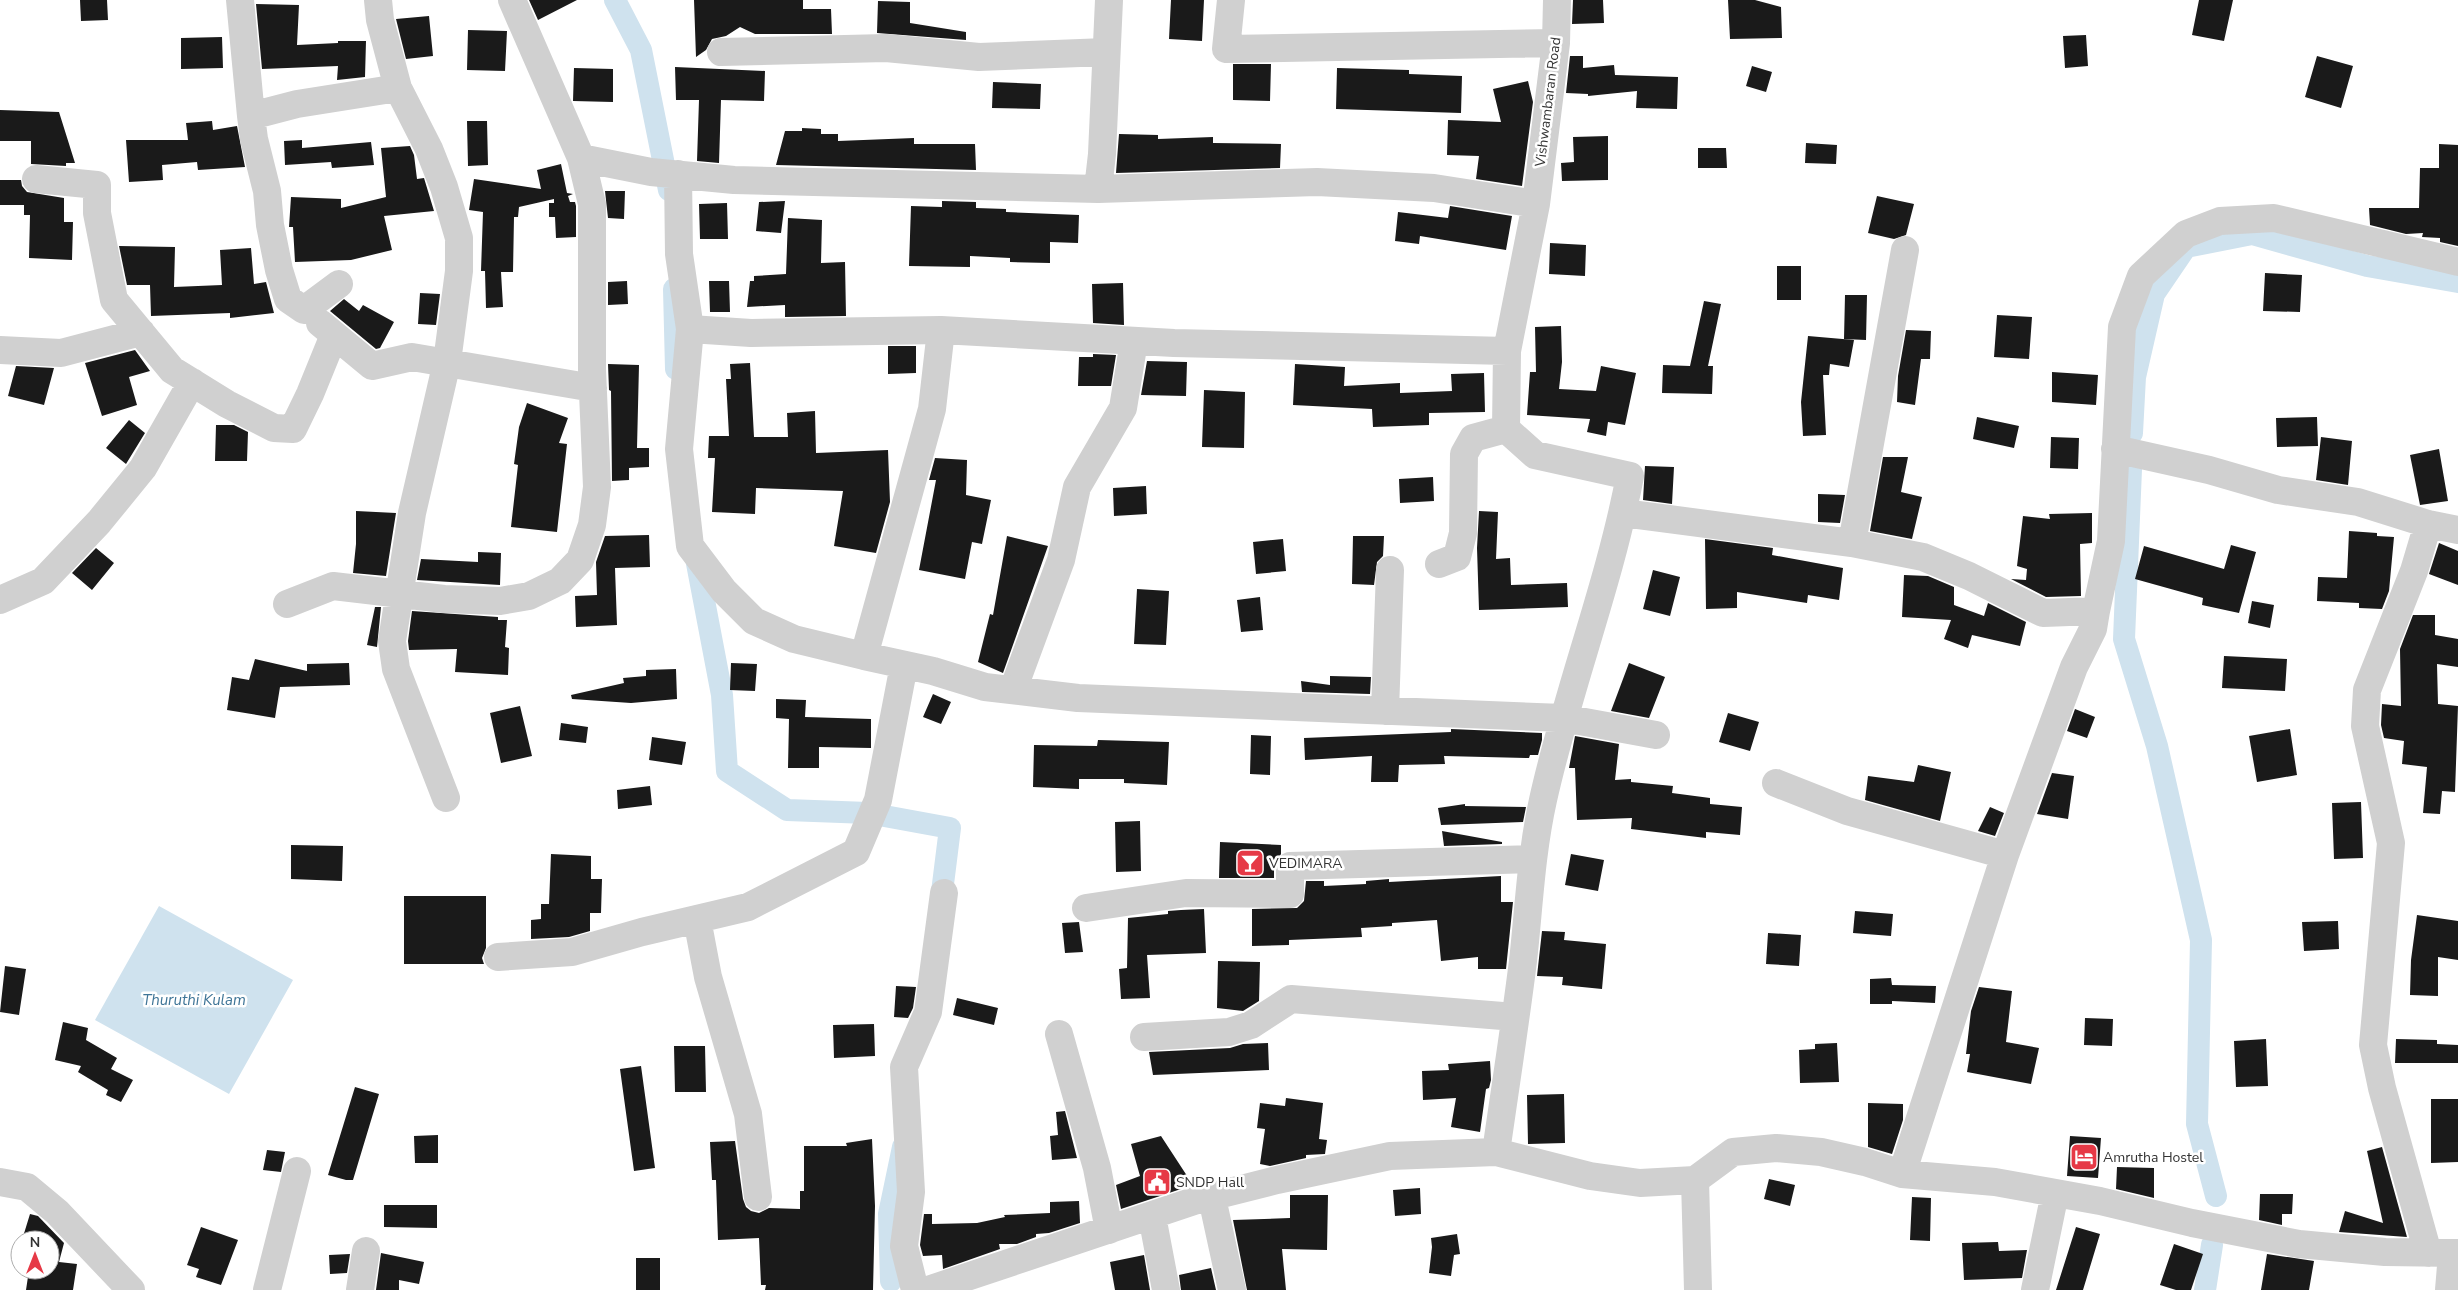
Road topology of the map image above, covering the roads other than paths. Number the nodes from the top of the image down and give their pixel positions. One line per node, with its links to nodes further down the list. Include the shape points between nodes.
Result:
1 (240, 0): 11 (street)
2 (378, 0): 10 (street)
3 (512, 0): 12 (street)
4 (1108, 0): 9 (street)
5 (1231, 0): 7 (street, via 1226,49)
6 (1557, 0): 7 (street, Vishwambaran Road)
7 (1556, 43): 16 (street, Vishwambaran Road)
8 (721, 52): 9 (street, via 886,48 979,57)
9 (1106, 52): 15 (street)
10 (398, 88): 11 (street, via 297,104); 28 (street, via 429,149 459,238 459,271)
11 (251, 116): 20 (street, via 279,270 288,299)
12 (581, 158): 13 (street); 30 (street, via 592,204)
13 (678, 174): 15 (street, via 734,180); 21 (street, via 679,254)
14 (36, 178): 23 (street, via 97,186 97,214 114,300)
15 (1098, 189): 16 (street, via 1318,182 1434,188)
16 (1536, 204): 27 (street, Vishwambaran Road)
17 (1905, 250): 36 (street)
18 (2458, 262): 32 (street, via 2274,218 2220,221 2186,234 2141,276 2122,327)
19 (340, 284): 20 (street)
20 (304, 310): 24 (street)
21 (690, 329): 22 (street, via 751,333); 43 (street, via 679,449 690,546 724,591 754,621 794,639)
22 (941, 330): 25 (street); 43 (street, via 932,409)
23 (141, 332): 26 (street, via 61,353); 29 (street, via 172,370)
24 (334, 335): 28 (street, via 372,366 412,357); 29 (street, via 293,429 274,428)
25 (1134, 341): 27 (street); 45 (street, via 1123,408 1077,487 1061,560)
26 (0, 350)
27 (1507, 351): 31 (street, Vishwambaran Road)
28 (447, 362): 30 (street); 39 (street, via 412,513)
29 (192, 382): 40 (street, via 144,468 98,522 43,581)
30 (594, 388): 39 (street, via 598,487 592,525 580,560 560,581 529,596 500,601 444,599)
31 (1506, 429): 33 (street, via 1535,455 1630,476); 37 (street, via 1473,438 1464,454 1463,533 1457,557)
32 (2115, 449): 34 (street, via 2209,470 2278,490 2358,502); 42 (street, via 2111,541)
33 (1623, 513): 36 (street); 47 (street)
34 (2428, 524): 35 (street); 71 (street, via 2414,570 2367,690 2366,726 2391,843 2373,1046 2382,1088)
35 (2458, 530)
36 (1852, 543): 42 (street, via 1923,557 2043,613)
37 (1439, 564)
38 (1390, 570): 46 (street)
39 (402, 593): 41 (street, via 333,586); 50 (street, via 392,642 396,669)
40 (0, 600)
41 (287, 604)
42 (2096, 611): 51 (street, via 2093,629 2074,667)
43 (864, 656): 44 (street)
44 (904, 665): 45 (street, via 985,687); 55 (street, via 878,800 856,852 748,907)
45 (1013, 690): 46 (street, via 1078,698)
46 (1384, 711): 47 (street)
47 (1563, 718): 48 (street); 52 (street)
48 (1656, 735)
49 (1776, 783): 51 (street, via 1846,811)
50 (446, 798)
51 (2005, 856): 62 (street)
52 (1532, 860): 54 (street, via 1290,866 1290,894 1186,893); 57 (street)
53 (944, 893): 75 (street, via 928,1012 904,1067 911,1192 904,1246)
54 (1086, 908)
55 (698, 919): 56 (street, via 572,952); 66 (street, via 708,977 748,1114)
56 (498, 957)
57 (1515, 1017): 59 (street, via 1291,999 1251,1026 1230,1032); 60 (street)
58 (1059, 1034): 69 (street, via 1097,1168)
59 (1144, 1037)
60 (1496, 1152): 63 (street, via 1590,1176 1632,1182); 67 (street, via 1390,1156 1277,1180)
61 (297, 1171): 73 (street)
62 (1902, 1174): 63 (street, via 1830,1154 1776,1148 1734,1152); 65 (street, via 1996,1182)
63 (1695, 1180): 79 (street)
64 (0, 1182): 72 (street, via 28,1187 57,1212)
65 (2055, 1193): 71 (street, via 2299,1244 2385,1252); 80 (street)
66 (758, 1197)
67 (1212, 1198): 68 (street); 78 (street)
68 (1152, 1216): 69 (street); 77 (street)
69 (1110, 1230): 76 (street)
70 (366, 1252): 74 (street)
71 (2446, 1253): 81 (street)
72 (131, 1290)
73 (267, 1290)
74 (360, 1290)
75 (915, 1290)
76 (928, 1290)
77 (1166, 1290)
78 (1232, 1290)
79 (1698, 1290)
80 (2034, 1290)
81 (2449, 1290)

